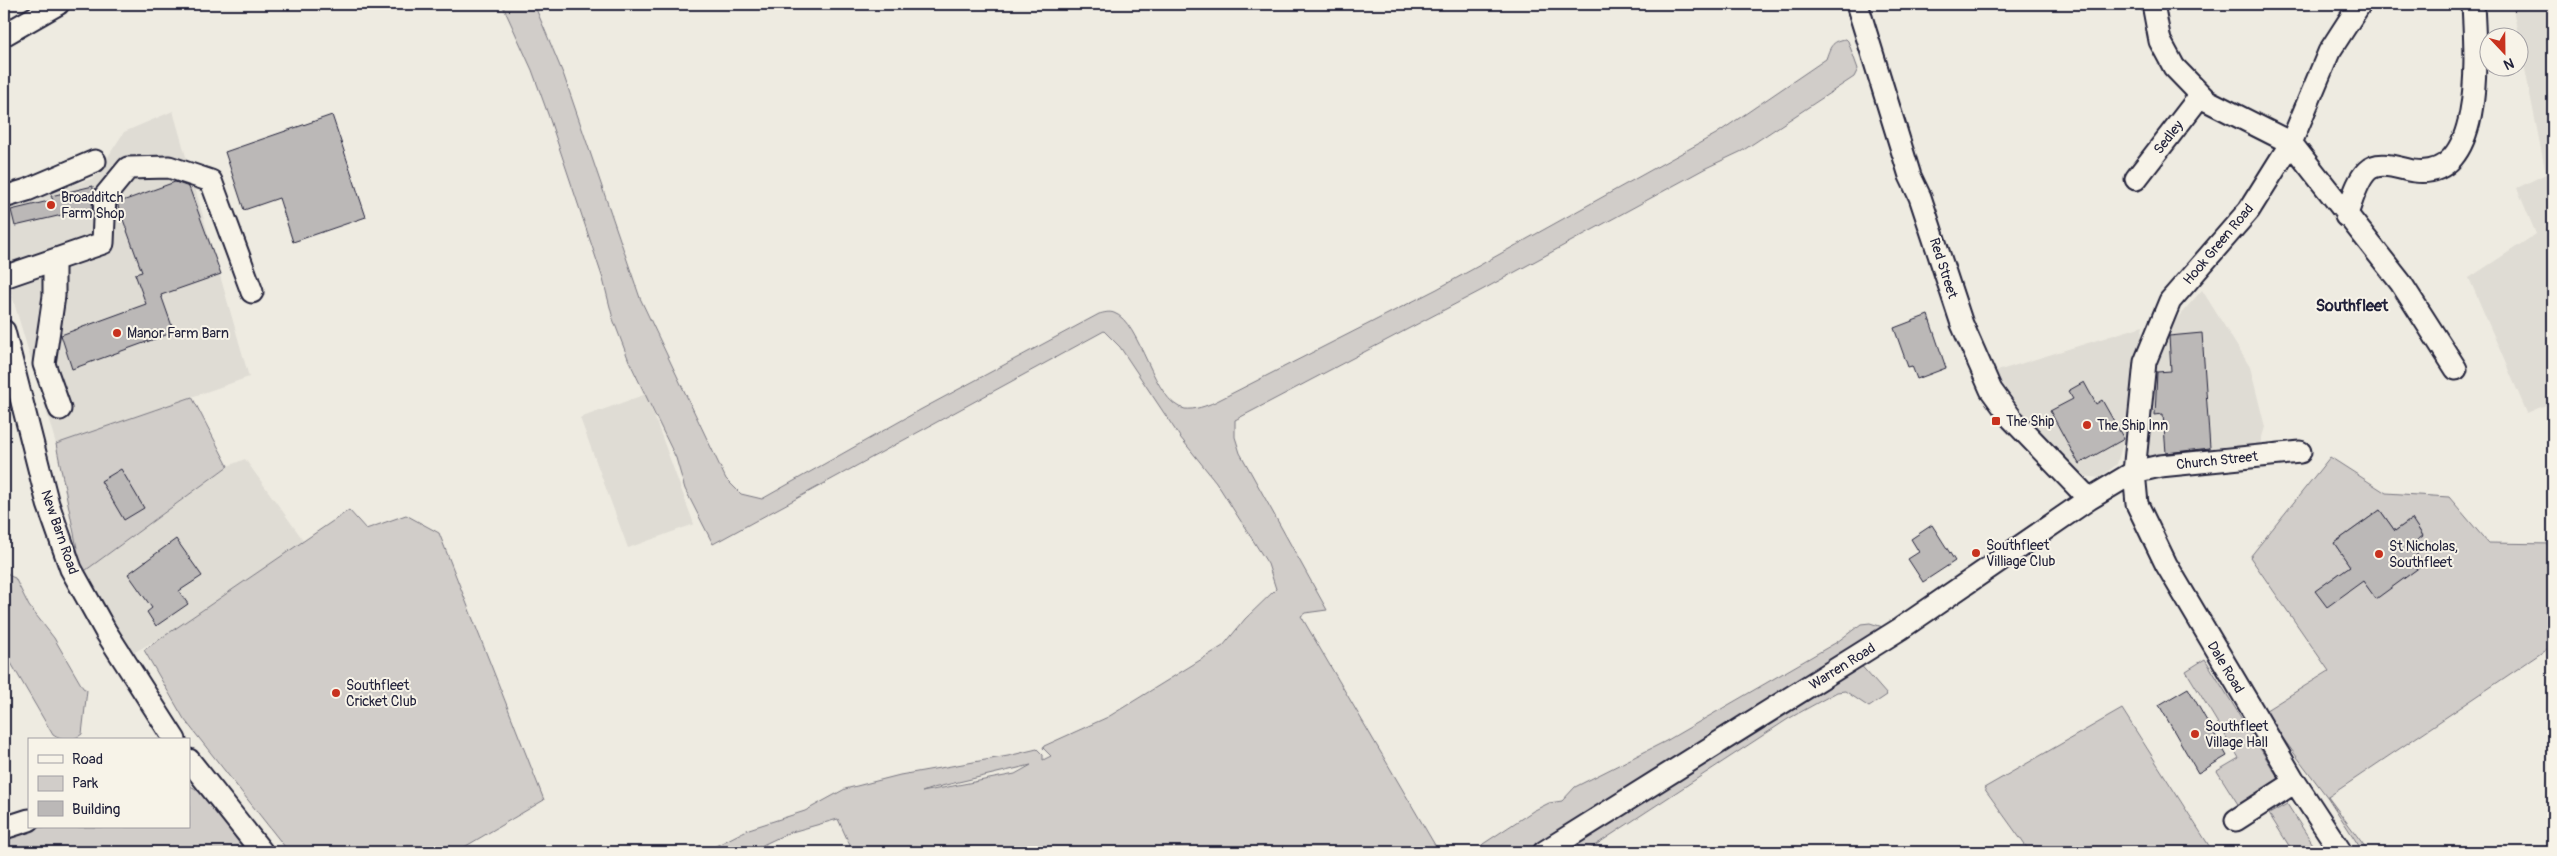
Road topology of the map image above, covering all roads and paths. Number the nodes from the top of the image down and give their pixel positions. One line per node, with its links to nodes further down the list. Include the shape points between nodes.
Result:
1 (58, 4): 6 (street)
2 (1857, 4): 21 (street, Red Street, via 1910,176 1962,324 1984,376 2007,413)
3 (2153, 4): 7 (street, via 2159,35 2168,58)
4 (2360, 4): 8 (street, Hook Green Road, via 2329,52)
5 (2473, 4): 12 (street, via 2473,97 2466,133 2458,152 2448,164 2428,172 2388,166 2367,170)
6 (4, 36)
7 (2200, 96): 8 (street, via 2223,111); 10 (street, Sedley)
8 (2291, 143): 12 (street); 20 (street, Hook Green Road, via 2249,210 2170,301 2145,362)
9 (95, 161): 11 (street, via 34,188)
10 (2136, 179)
11 (4, 197)
12 (2346, 216): 17 (street, via 2401,283)
13 (54, 260): 14 (street); 15 (street, via 103,243 105,196 128,168 169,167 211,181); 18 (street, via 54,296 44,364)
14 (4, 277)
15 (252, 292)
16 (4, 331): 22 (street, New Barn Road, via 48,504 71,569 106,632)
17 (2456, 370)
18 (60, 409)
19 (2300, 452): 20 (street, Church Street, via 2160,466)
20 (2134, 472): 21 (street, Warren Road); 24 (street, Dale Road, via 2137,504 2166,564)
21 (2089, 499): 29 (street, Warren Road, via 1900,629)
22 (174, 738)
23 (190, 764): 28 (street)
24 (2295, 782): 26 (street); 30 (street, Dale Road)
25 (28, 820): 27 (street)
26 (2236, 820)
27 (4, 828)
28 (262, 852)
29 (1544, 852)
30 (2341, 852)

